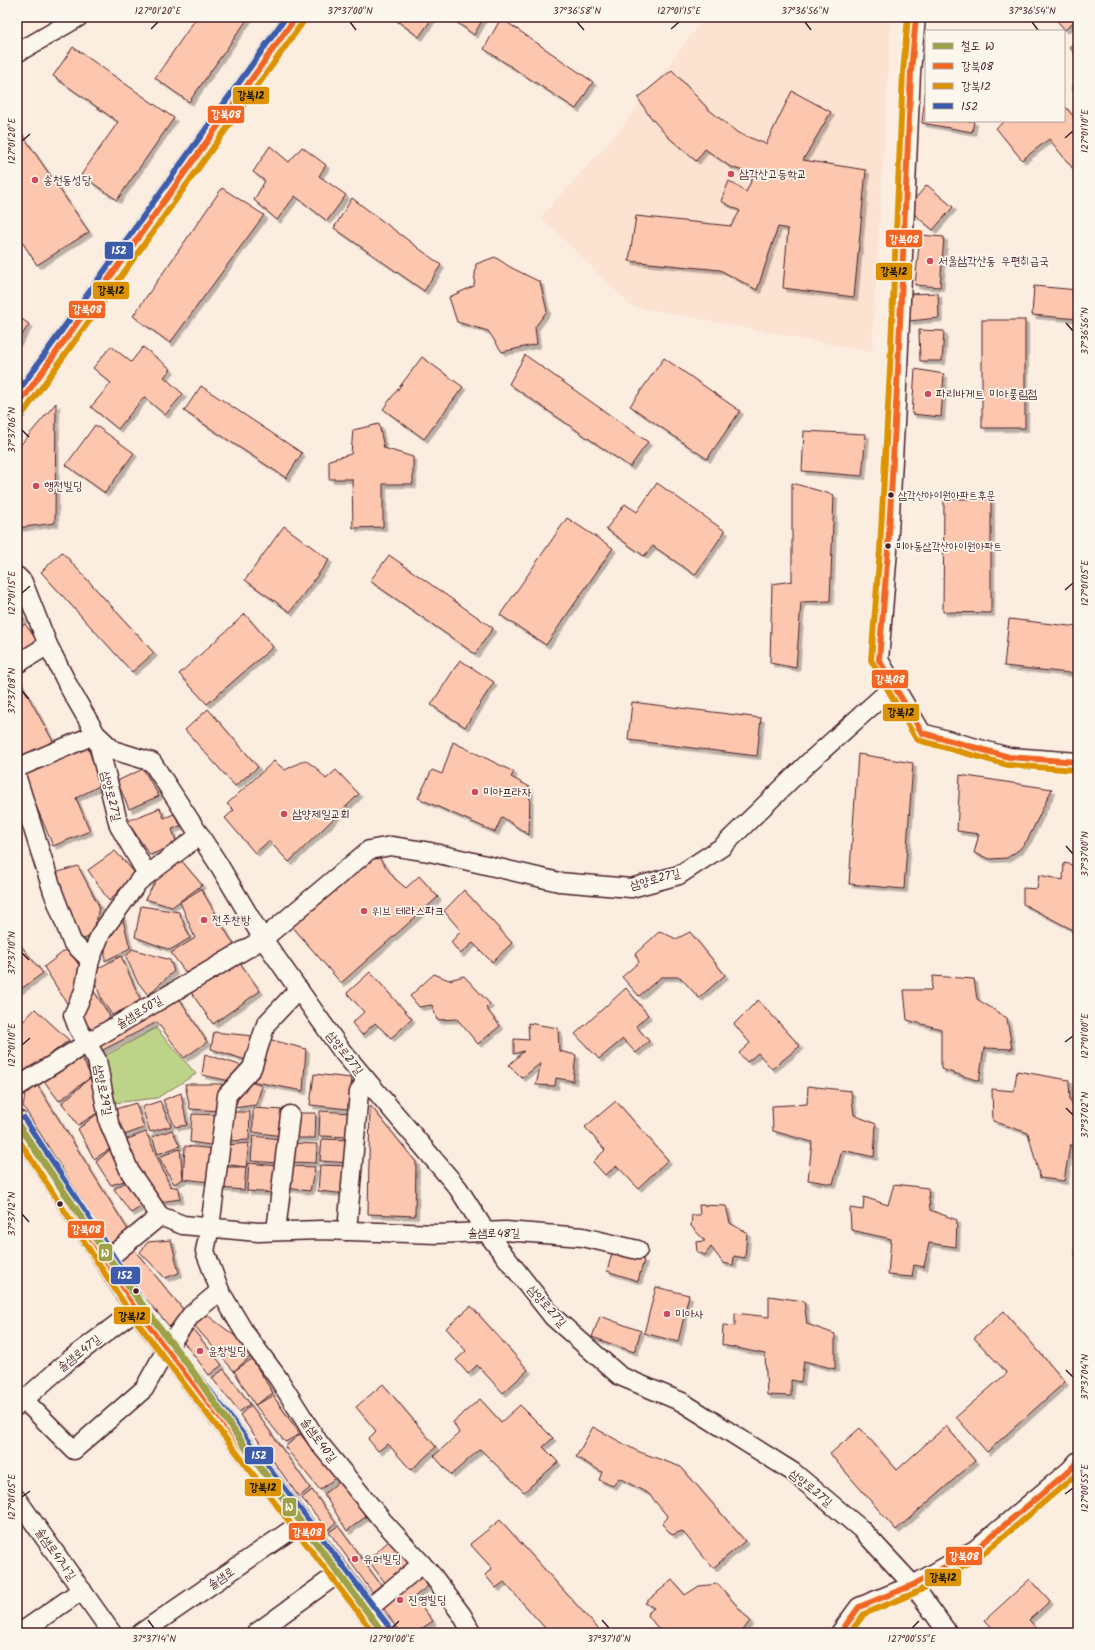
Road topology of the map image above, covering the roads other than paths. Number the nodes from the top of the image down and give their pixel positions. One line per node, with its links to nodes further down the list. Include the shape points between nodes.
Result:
1 (79, 17): 4 (street)
2 (296, 17): 5 (main road)
3 (916, 17): 9 (street, via 911,72 890,528 879,660)
4 (17, 53)
5 (17, 407)
6 (17, 576): 7 (street, 삼양로27길, via 23,582)
7 (48, 645): 8 (street); 10 (street, 삼양로27길)
8 (17, 664)
9 (894, 686): 11 (street, via 922,733 1009,757); 16 (street, 삼양로27길, via 808,763 722,846 679,875 631,888 559,882 430,852 390,846 369,850)
10 (96, 734): 12 (street); 14 (street, 삼양로27길, via 113,750 152,762); 15 (street, 삼양로27길, via 119,826)
11 (1078, 762)
12 (17, 768)
13 (17, 778): 17 (street, via 53,892 72,942)
14 (200, 835): 15 (street, 삼양로29길); 16 (street, 삼양로27길)
15 (148, 874): 17 (street, 삼양로29길, via 138,882 101,933)
16 (263, 939): 18 (street, 삼양로27길); 19 (street, 솔샘로50길)
17 (90, 960): 19 (street, 삼양로29길, via 84,991 73,1015)
18 (299, 989): 20 (street, 삼양로27길, via 342,1051); 25 (street, via 266,1024 252,1068 227,1095)
19 (87, 1043): 21 (street, 솔샘로50길); 24 (street, 삼양로29길, via 97,1060 109,1123 130,1172)
20 (366, 1080): 27 (street, via 359,1092); 28 (street, 삼양로27길, via 458,1188)
21 (17, 1087)
22 (290, 1115): 26 (street)
23 (17, 1122): 30 (main road)
24 (160, 1216): 25 (street, 솔샘로48길, via 183,1225); 30 (street)
25 (210, 1228): 26 (street, 솔샘로48길); 31 (street, 솔샘로40길, via 205,1251)
26 (276, 1231): 27 (street, 솔샘로48길)
27 (348, 1231): 28 (street, 솔샘로48길, via 438,1234)
28 (486, 1232): 29 (street, 솔샘로48길, via 583,1237); 40 (street, 삼양로27길, via 553,1317 620,1376 682,1402 793,1472 861,1529)
29 (638, 1250)
30 (105, 1261): 32 (main road)
31 (220, 1292): 33 (street, via 192,1315); 38 (street, 솔샘로40길, via 319,1443)
32 (137, 1309): 33 (main road); 34 (street, 솔샘로47길, via 68,1361)
33 (167, 1348): 34 (street, 솔샘로47길, via 144,1389 74,1450); 37 (main road)
34 (20, 1403)
35 (1078, 1461): 40 (street, via 976,1549)
36 (17, 1499): 41 (street, 솔샘로47나길)
37 (301, 1523): 39 (main road); 45 (street, 솔샘로)
38 (422, 1564): 42 (street); 48 (street, 솔샘로40길, via 462,1615)
39 (339, 1573): 42 (main road); 46 (street)
40 (912, 1585): 49 (street, via 859,1607); 50 (street, 삼양로27길)
41 (82, 1590): 43 (street); 44 (street, 솔샘로47나길)
42 (367, 1610): 47 (main road)
43 (20, 1633)
44 (112, 1633)
45 (141, 1633)
46 (256, 1633)
47 (383, 1633)
48 (472, 1633)
49 (840, 1633)
50 (948, 1633)

